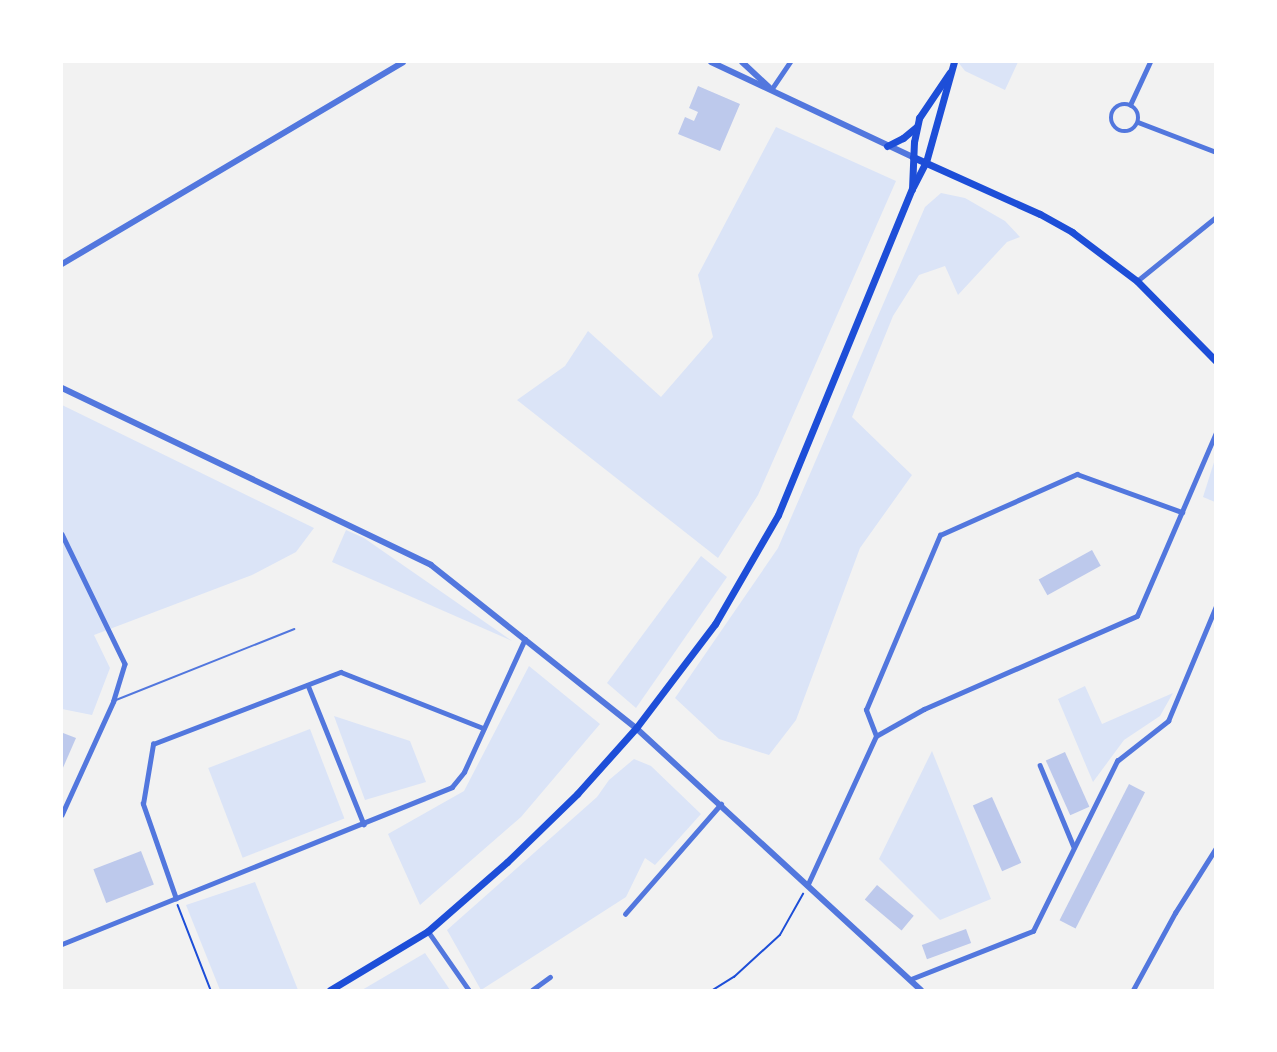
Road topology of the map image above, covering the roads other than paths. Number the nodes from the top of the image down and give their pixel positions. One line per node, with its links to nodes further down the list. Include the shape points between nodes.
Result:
1 (403, 62): 18 (street)
2 (711, 62): 8 (street)
3 (742, 62): 8 (street)
4 (790, 62): 8 (street)
5 (954, 62): 7 (main road)
6 (1150, 62): 9 (street)
7 (950, 72): 11 (main road); 15 (main road)
8 (771, 90): 12 (street)
9 (1130, 105): 10 (street); 10 (street, via 1114,109 1112,124 1124,132)
10 (1138, 122): 13 (street)
11 (916, 127): 12 (main road); 14 (main road)
12 (887, 146): 14 (street)
13 (1215, 152)
14 (913, 157): 15 (main road); 16 (main road)
15 (926, 162): 16 (main road); 19 (main road, via 1064,228)
16 (912, 189): 31 (main road, via 778,515 715,624)
17 (1215, 217): 19 (street)
18 (62, 264)
19 (1137, 281): 20 (main road)
20 (1215, 361)
21 (62, 388): 27 (street, via 431,565)
22 (1215, 433): 23 (street)
23 (1182, 512): 32 (street, via 1137,616 924,709); 32 (street, via 1077,474 940,535 866,710)
24 (62, 534): 29 (street, via 125,664)
25 (1215, 606): 37 (street, via 1168,722 1118,761)
26 (294, 629): 29 (lane)
27 (525, 639): 30 (street); 31 (street)
28 (308, 686): 30 (street, via 341,672); 36 (street); 40 (street, via 153,744 143,804)
29 (114, 701): 35 (street)
30 (483, 728): 36 (street, via 464,772 452,787)
31 (636, 728): 34 (street); 42 (main road, via 523,847)
32 (876, 736): 39 (street)
33 (1040, 765): 37 (street)
34 (721, 804): 39 (street); 41 (street)
35 (62, 815)
36 (364, 824): 40 (street)
37 (1074, 847): 45 (street, via 1033,931)
38 (1215, 848): 50 (street)
39 (808, 884): 45 (street)
40 (176, 899): 43 (street)
41 (626, 914)
42 (428, 932): 46 (main road); 47 (street)
43 (62, 944)
44 (550, 977): 48 (street)
45 (911, 979): 49 (street)
46 (330, 990)
47 (469, 990)
48 (532, 990)
49 (921, 990)
50 (1133, 990)

